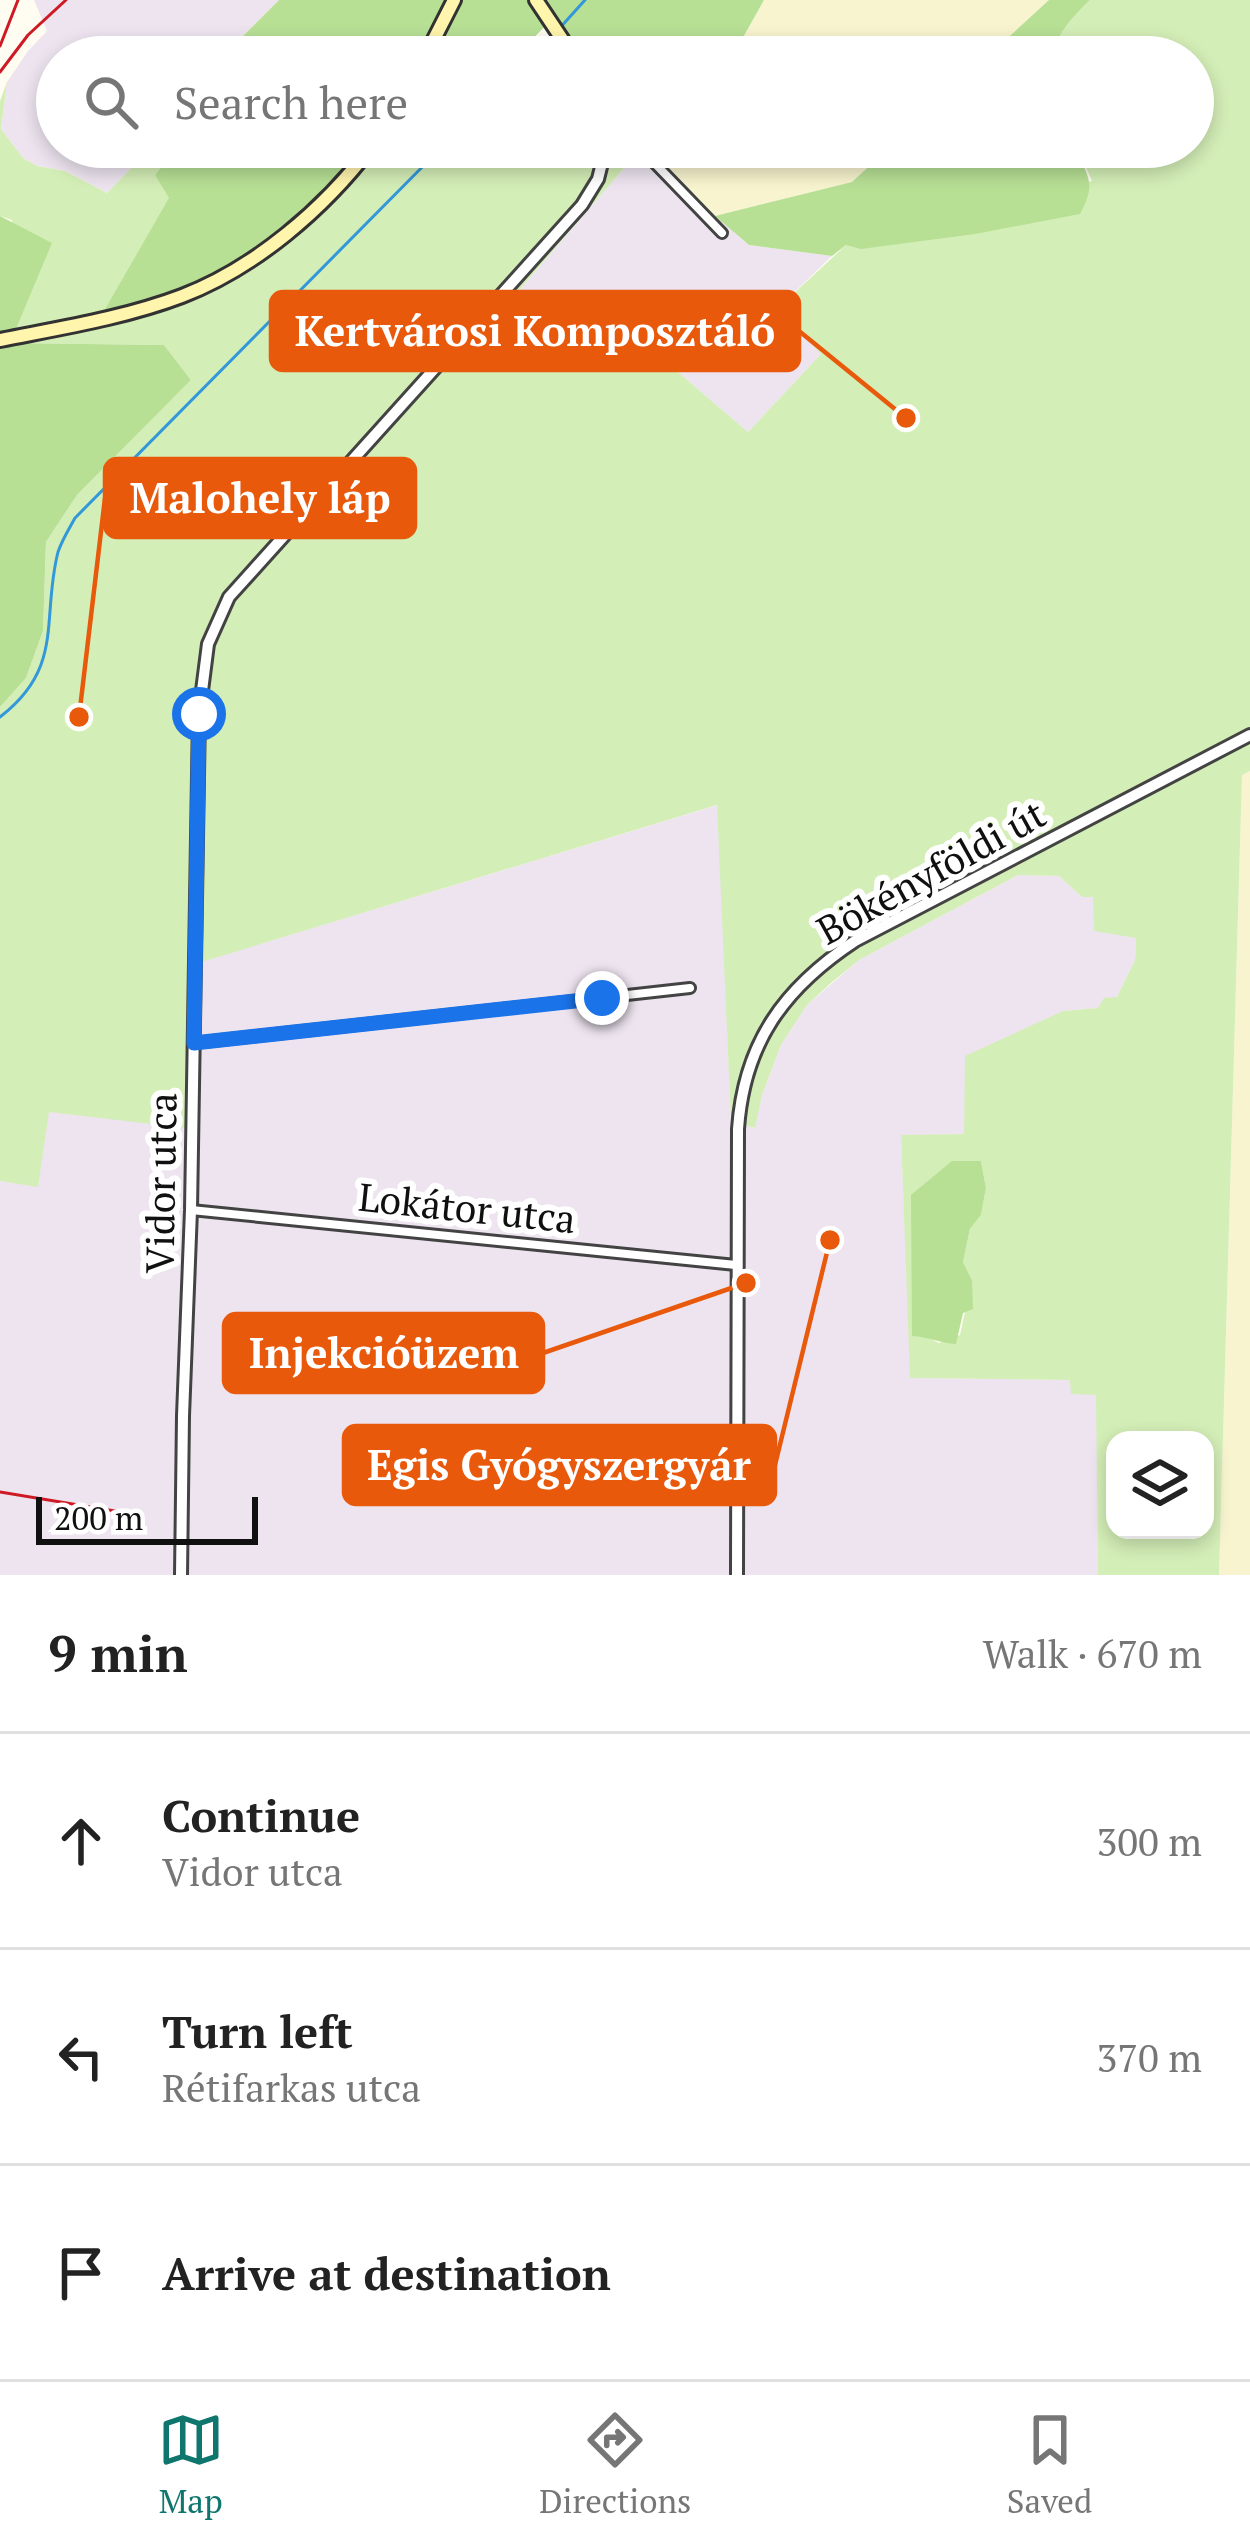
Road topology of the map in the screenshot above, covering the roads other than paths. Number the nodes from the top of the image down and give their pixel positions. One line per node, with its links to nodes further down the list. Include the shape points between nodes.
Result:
1 (454, 0): 3 (main road)
2 (536, 0): 4 (main road)
3 (436, 36)
4 (560, 36)
5 (354, 168): 9 (main road, via 265,250 186,295)
6 (601, 168): 12 (street, Vidor utca, via 582,205 229,597 215,625 199,714)
7 (659, 168): 8 (street)
8 (722, 233)
9 (0, 340)
10 (1250, 735): 14 (street, Bökényföldi út, via 855,941 800,984 761,1038 743,1092)
11 (691, 988): 12 (street)
12 (194, 1043): 13 (street, Vidor utca)
13 (191, 1210): 14 (street, Lokátor utca); 15 (street, Vidor utca)
14 (736, 1265): 16 (street, Bökényföldi út)
15 (181, 1575)
16 (736, 1575)

